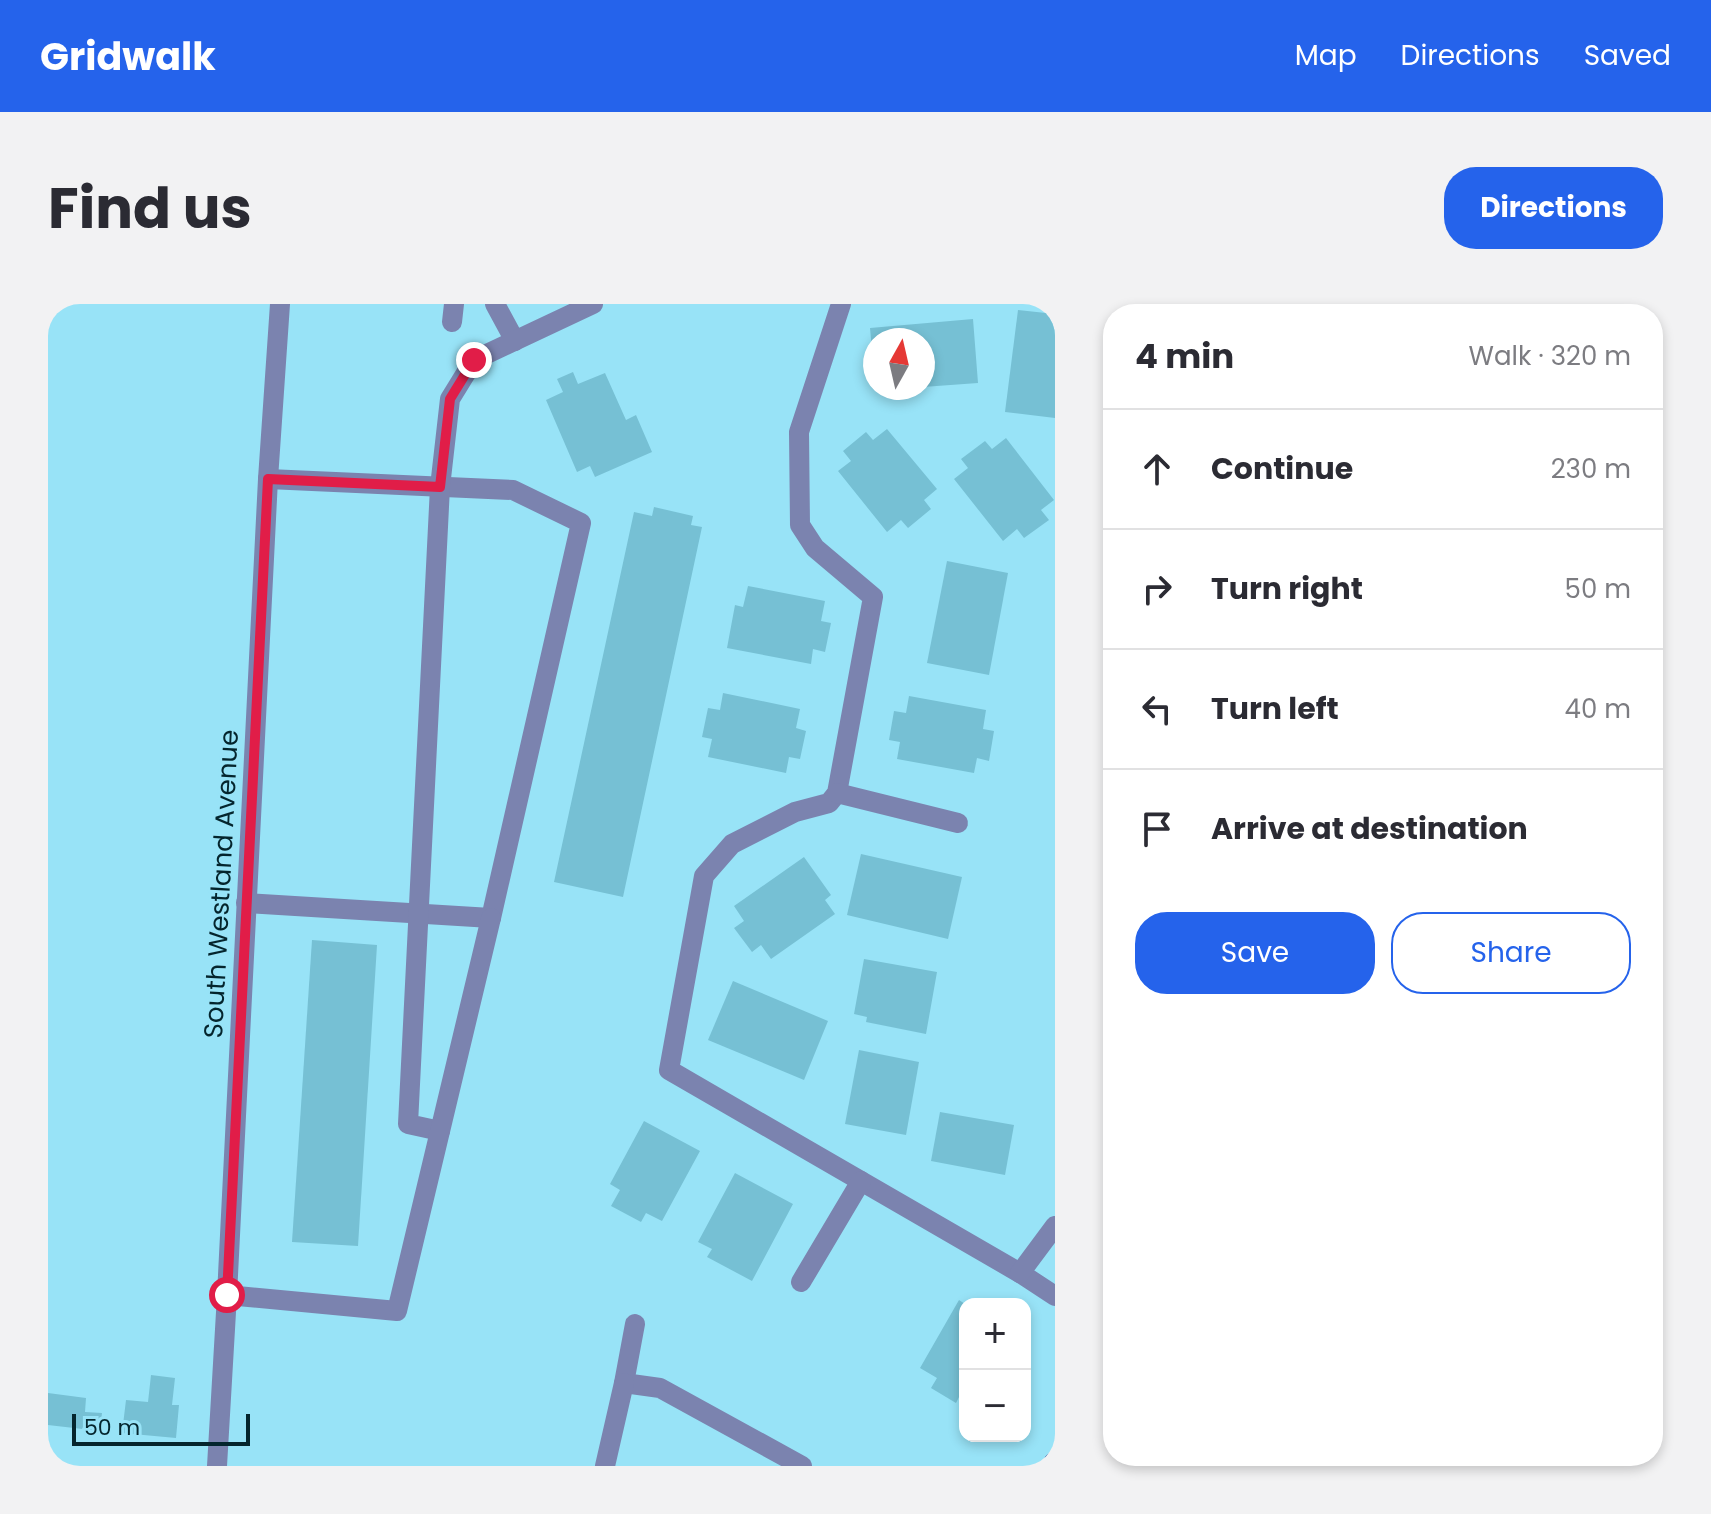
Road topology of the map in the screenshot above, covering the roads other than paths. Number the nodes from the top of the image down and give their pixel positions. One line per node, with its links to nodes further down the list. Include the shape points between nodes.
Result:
1 (280, 304): 6 (street, South Westland Avenue)
2 (495, 304): 5 (street)
3 (593, 304): 5 (street)
4 (841, 304): 8 (street, via 799,432 800,525 815,548 873,597)
5 (515, 341): 7 (street, via 474,360 450,399)
6 (268, 479): 7 (street); 10 (street, South Westland Avenue)
7 (440, 487): 11 (street); 12 (street, via 513,490 581,523)
8 (837, 793): 9 (street); 14 (street, via 829,803 795,812 732,844 704,876 669,1070)
9 (958, 823)
10 (246, 903): 11 (street); 18 (street, South Westland Avenue)
11 (420, 913): 12 (street); 13 (street, via 408,1124)
12 (491, 918): 13 (street)
13 (440, 1131): 18 (street, via 397,1311)
14 (861, 1181): 16 (street); 17 (street)
15 (1055, 1226): 16 (street)
16 (1020, 1273): 19 (street)
17 (801, 1282)
18 (227, 1295): 22 (street, South Westland Avenue)
19 (1055, 1296)
20 (635, 1324): 21 (street)
21 (624, 1383): 23 (street); 24 (street, via 660,1388)
22 (217, 1466)
23 (605, 1466)
24 (802, 1466)

